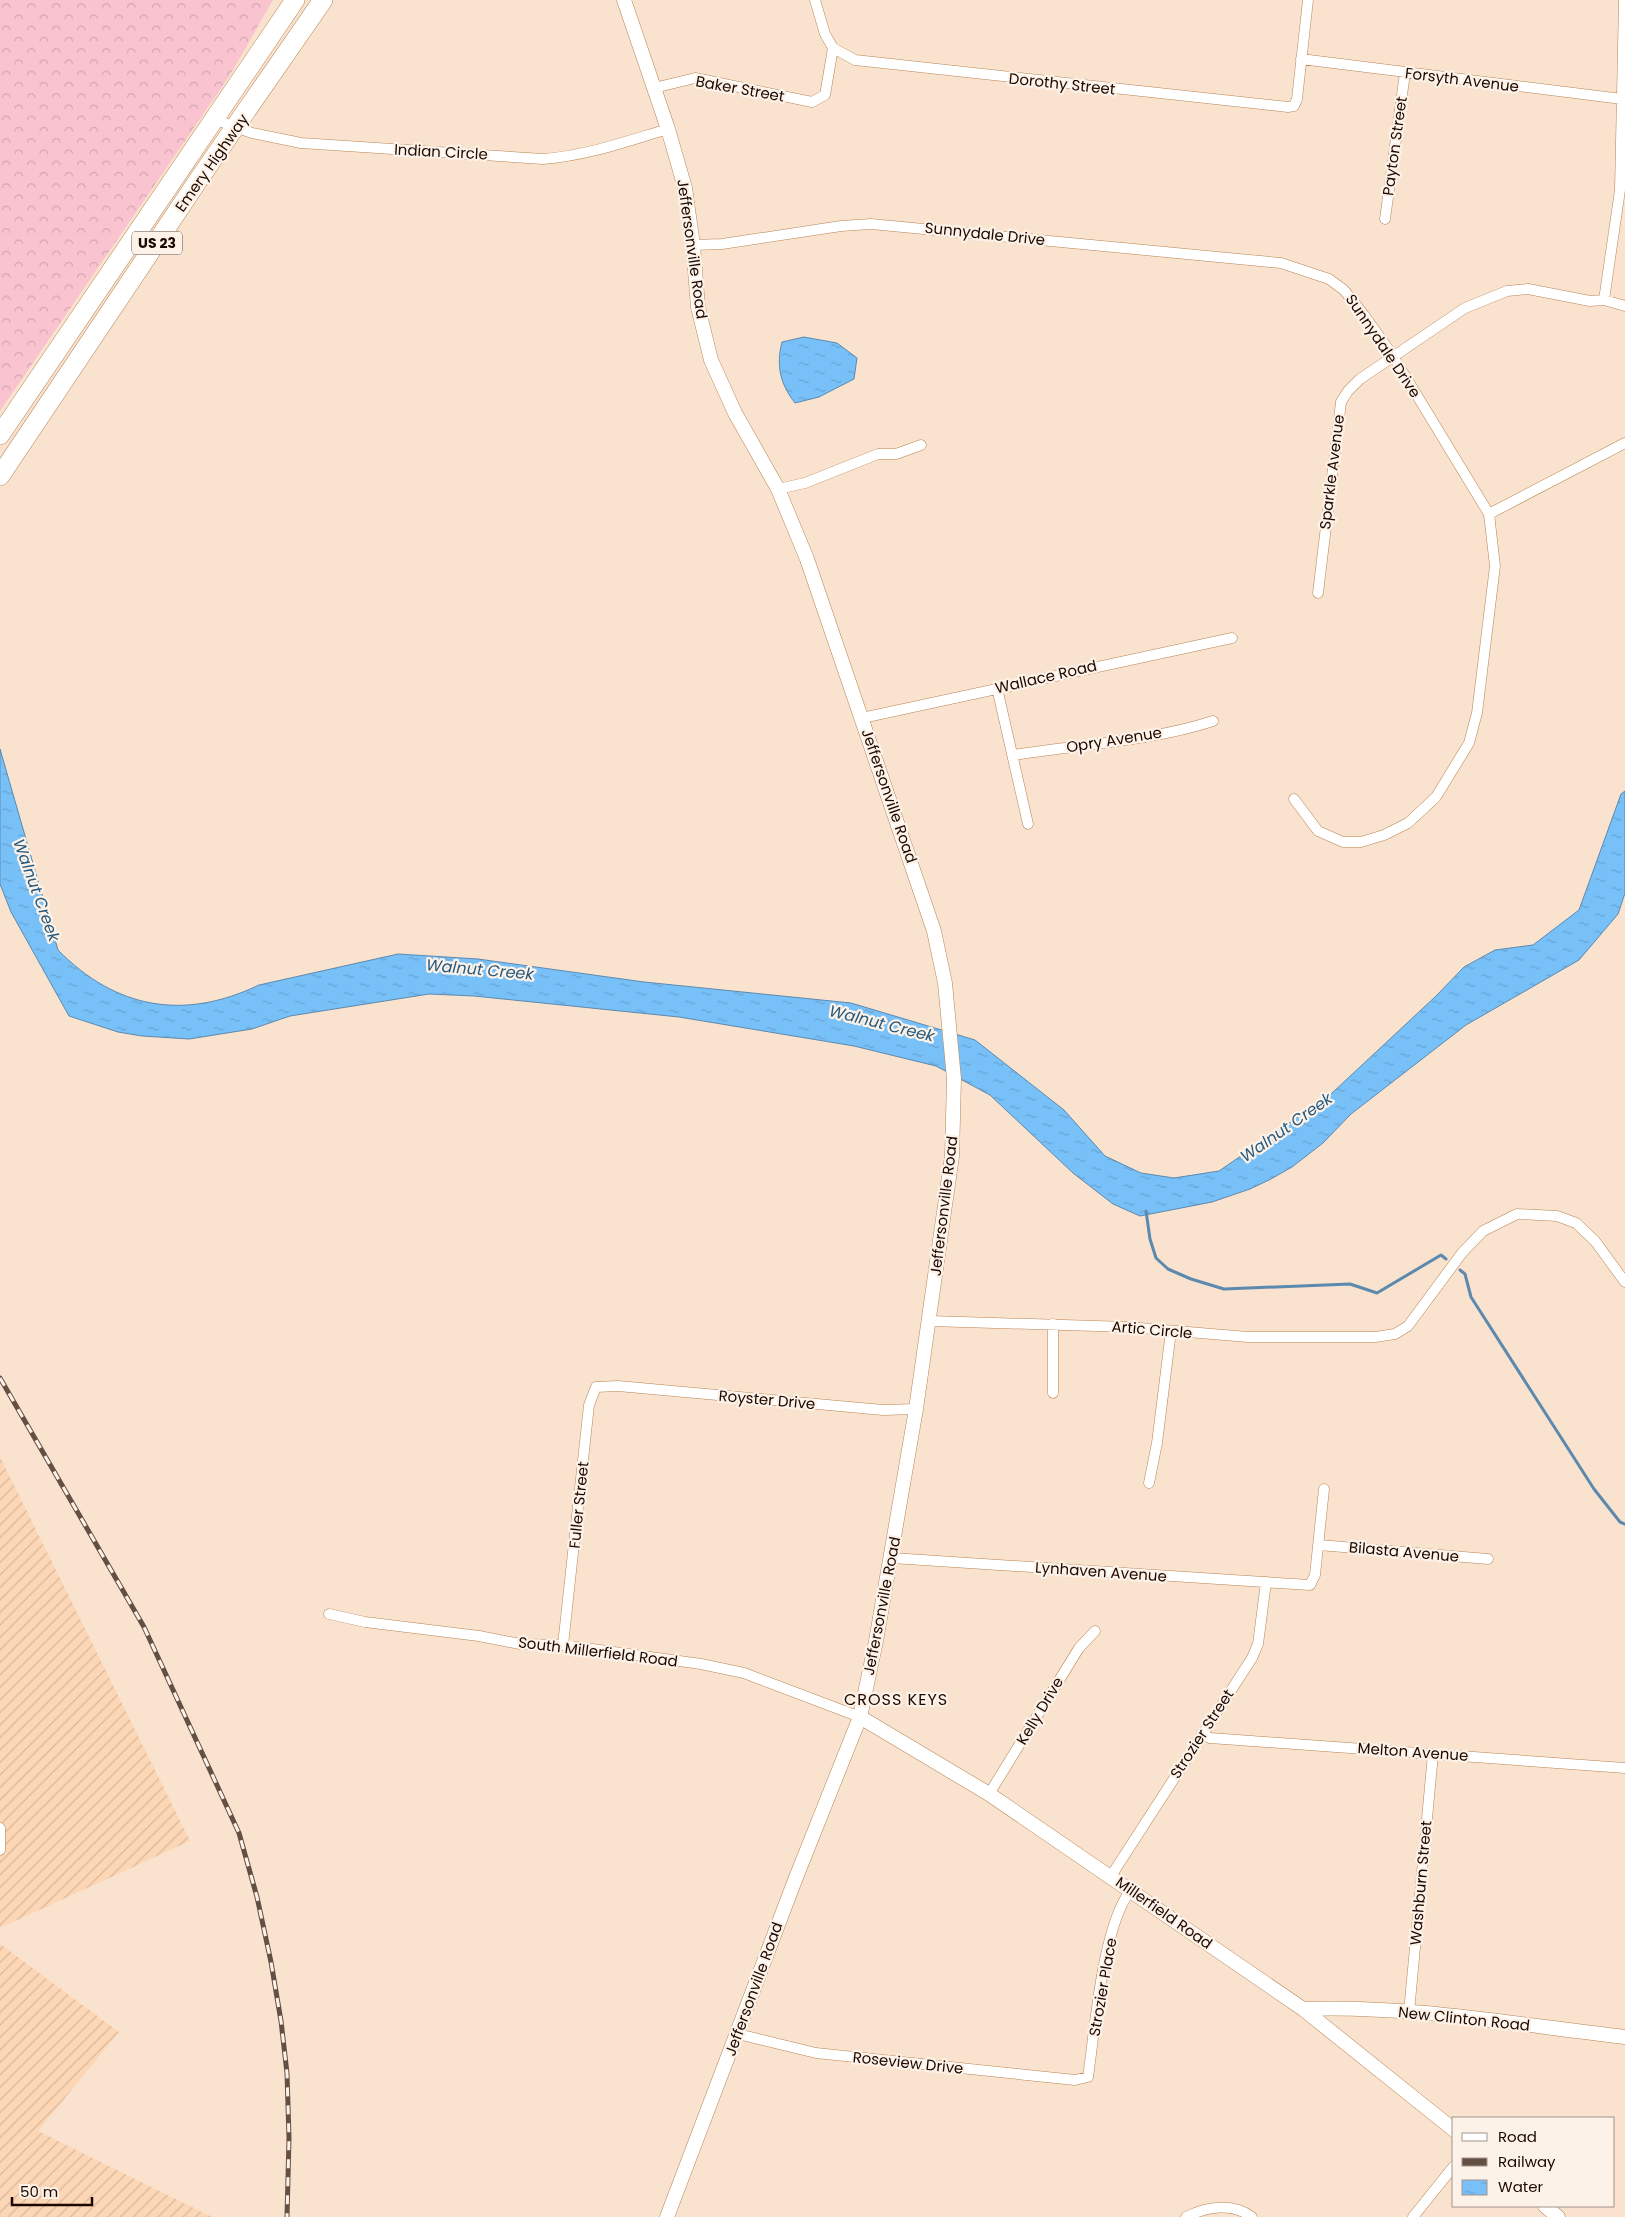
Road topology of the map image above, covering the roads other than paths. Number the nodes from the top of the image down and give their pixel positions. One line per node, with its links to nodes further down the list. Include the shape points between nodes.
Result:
1 (296, 0): 12 (highway, Emery Highway / US 23)
2 (324, 0): 13 (highway, Emery Highway / US 23)
3 (624, 0): 10 (street, Jeffersonville Road)
4 (815, 0): 7 (street, via 824,34)
5 (1308, 0): 8 (street)
6 (1624, 0): 11 (street)
7 (833, 48): 8 (street, Dorothy Street, via 855,60 1288,107 1294,106); 10 (street, Baker Street, via 826,95 812,102 695,78)
8 (1302, 59): 9 (street, Forsyth Avenue)
9 (1405, 73): 11 (street, Forsyth Avenue); 15 (street, Payton Street)
10 (654, 88): 14 (street, Jeffersonville Road)
11 (1622, 99): 17 (street, via 1620,190)
12 (214, 119): 13 (street, Indian Circle); 20 (highway, Emery Highway / US 23)
13 (238, 126): 14 (street, Indian Circle, via 252,133 301,143 543,159 586,152); 23 (highway, Emery Highway / US 23)
14 (668, 129): 16 (street, Jeffersonville Road, via 685,188)
15 (1385, 219)
16 (693, 245): 19 (street, Sunnydale Drive, via 872,224 1281,263 1313,272 1344,290); 24 (street, Jeffersonville Road, via 698,307 712,360 735,413)
17 (1604, 300): 18 (street, Sparkle Avenue); 19 (street, Sparkle Avenue, via 1590,301 1528,289 1507,291 1465,308)
18 (1625, 306)
19 (1393, 356): 25 (street, Sunnydale Drive); 26 (street, Sparkle Avenue, via 1360,378 1341,402)
20 (0, 435)
21 (1625, 443): 25 (street)
22 (921, 446): 24 (street, via 896,454 878,454 805,483)
23 (0, 476)
24 (778, 489): 29 (street, Jeffersonville Road, via 807,559)
25 (1489, 514): 32 (street, Sunnydale Drive, via 1496,566 1477,713 1469,744 1436,797 1408,823 1361,842 1343,842 1318,831)
26 (1318, 593)
27 (1232, 638): 28 (street, Wallace Road)
28 (998, 688): 29 (street, Wallace Road); 31 (street)
29 (862, 718): 35 (street, Jeffersonville Road, via 923,895 946,991 954,1080 952,1141)
30 (1213, 721): 31 (street, Opry Avenue, via 1122,740)
31 (1013, 755): 33 (street)
32 (1294, 799)
33 (1028, 824)
34 (1625, 1282): 37 (street, Artic Circle, via 1595,1241 1576,1223 1557,1216 1517,1214 1483,1230 1462,1252 1408,1326 1395,1334 1375,1337 1248,1337)
35 (930, 1321): 36 (street, Artic Circle); 40 (street, Jeffersonville Road)
36 (1053, 1324): 37 (street, Artic Circle); 39 (street)
37 (1171, 1331): 41 (street)
38 (618, 1386): 40 (street, Royster Drive, via 883,1410); 49 (street, Fuller Street, via 596,1387 591,1397)
39 (1053, 1393)
40 (916, 1409): 44 (street, Jeffersonville Road)
41 (1149, 1483)
42 (1324, 1489): 43 (street)
43 (1319, 1545): 45 (street, Bilasta Avenue); 46 (street, Lynhaven Avenue, via 1315,1575 1310,1585)
44 (892, 1558): 46 (street, Lynhaven Avenue); 50 (street, Jeffersonville Road)
45 (1488, 1559)
46 (1266, 1582): 51 (street, Strozier Street, via 1258,1644 1244,1672)
47 (329, 1614): 49 (street, South Millerfield Road, via 520,1644)
48 (1095, 1631): 54 (street, Kelly Drive, via 1074,1656)
49 (563, 1645): 50 (street, South Millerfield Road, via 744,1673)
50 (860, 1717): 54 (street, Millerfield Road); 61 (street, Jeffersonville Road)
51 (1202, 1734): 52 (street, Melton Avenue, via 1210,1738); 57 (street, Strozier Street)
52 (1434, 1754): 53 (street, Melton Avenue); 60 (street, Washburn Street)
53 (1625, 1768)
54 (989, 1794): 57 (street, Millerfield Road)
55 (0, 1828): 56 (street)
56 (0, 1850)
57 (1110, 1876): 58 (street, Millerfield Road)
58 (1130, 1891): 59 (street, Millerfield Road); 63 (street, Strozier Place, via 1116,1919 1103,1972 1088,2077)
59 (1303, 2009): 60 (street, New Clinton Road); 64 (street, Millerfield Road)
60 (1409, 2012): 62 (street, New Clinton Road)
61 (738, 2034): 63 (street, Roseview Drive, via 816,2053); 67 (street, Jeffersonville Road)
62 (1625, 2036)
63 (1080, 2079)
64 (1452, 2128)
65 (1452, 2168): 70 (street)
66 (1546, 2207): 71 (street)
67 (667, 2217)
68 (1186, 2217): 69 (street, via 1218,2207 1238,2210)
69 (1252, 2217)
70 (1413, 2217)
71 (1558, 2217)

